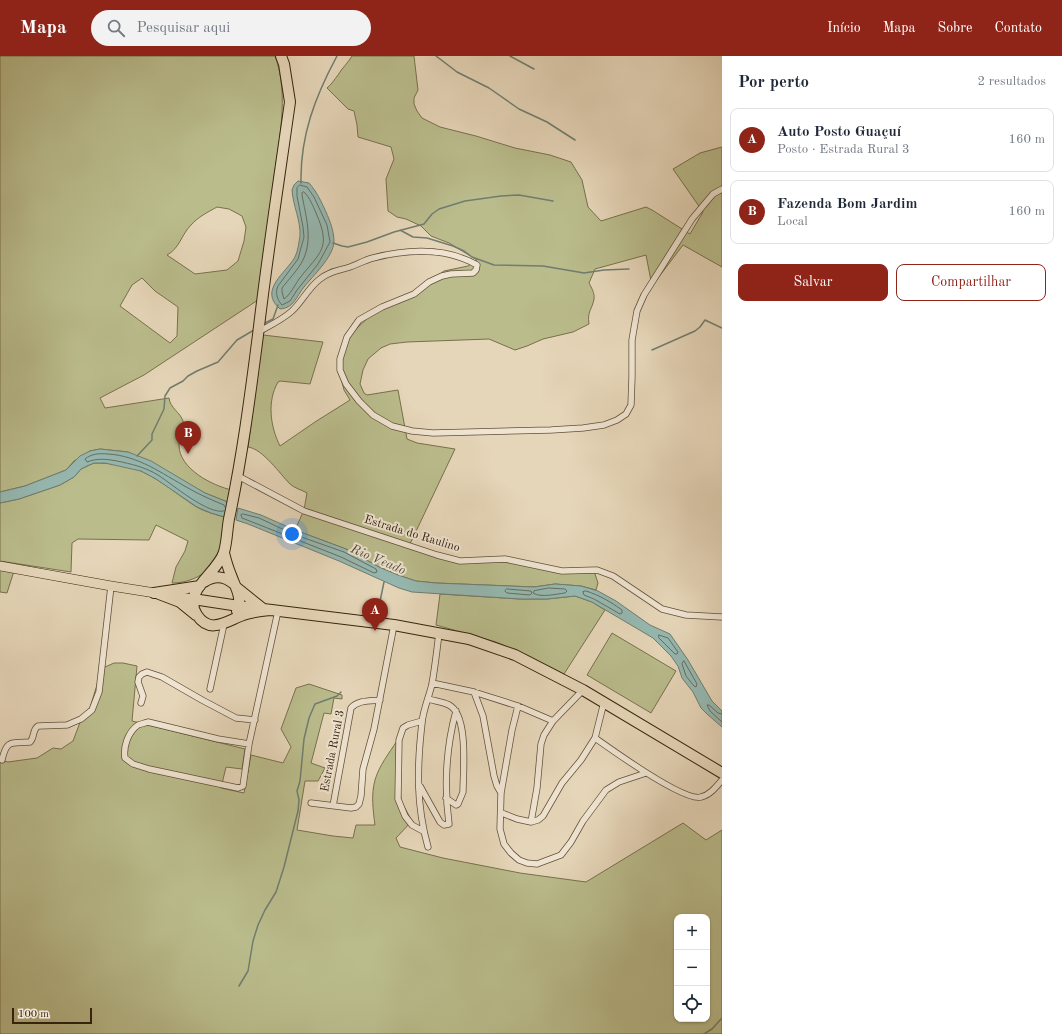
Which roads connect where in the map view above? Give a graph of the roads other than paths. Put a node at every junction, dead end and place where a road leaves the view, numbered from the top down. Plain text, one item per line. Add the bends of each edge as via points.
1 (281, 56) edge
2 (722, 188) edge
3 (258, 332) junction
4 (238, 476) junction
5 (224, 554) junction
6 (0, 566) edge
7 (201, 585) junction
8 (111, 586) junction
9 (236, 586) junction
10 (157, 593) junction
11 (193, 599) junction
12 (240, 606) junction
13 (270, 610) junction
14 (196, 614) junction
15 (722, 617) edge
16 (226, 623) junction
17 (394, 625) junction
18 (439, 633) junction
19 (432, 683) junction
20 (210, 689) dead end
21 (583, 690) junction
22 (474, 692) junction
23 (428, 699) junction
24 (380, 700) junction
25 (604, 702) junction
26 (141, 703) dead end
27 (518, 706) junction
28 (456, 711) junction
29 (254, 720) junction
30 (422, 721) junction
31 (553, 721) junction
32 (595, 738) junction
33 (250, 744) junction
34 (2, 760) dead end
35 (646, 773) junction
36 (722, 773) edge
37 (722, 780) edge
38 (418, 782) junction
39 (501, 793) junction
40 (446, 798) junction
41 (310, 802) dead end
42 (333, 806) junction
43 (502, 813) junction
44 (531, 822) junction
45 (424, 831) junction
46 (428, 847) dead end

1 - 3 highway via 290,102
2 - 3 street via 713,194 692,219 644,295 637,311 632,340 631,404 626,414 604,425 551,430 433,433 412,431 392,426 359,401 346,384 340,370 340,359 347,337 359,320 414,294 429,282 442,276 473,273 476,270 477,265 451,254 429,251 401,253 372,258 330,272 308,290 292,311
3 - 4 highway
4 - 5 highway
4 - 15 street, Estrada do Raulino via 304,511 437,555 460,561 505,559 562,571 597,570 613,576 662,609 686,615
5 - 7 highway
5 - 9 highway
6 - 8 main road
7 - 9 highway via 210,578 218,577 226,578
7 - 10 highway
7 - 11 highway
8 - 10 main road
8 - 34 street via 99,692 92,710 81,719 66,725 38,726 30,742 9,743
9 - 12 highway
9 - 13 highway
10 - 11 main road
10 - 14 highway via 180,602
11 - 12 highway
11 - 14 highway
12 - 13 highway
12 - 16 highway
13 - 16 highway via 248,613
13 - 17 highway
13 - 29 street
14 - 16 highway via 209,624 217,626
16 - 20 street
17 - 18 highway
17 - 24 street, Estrada Rural 3
18 - 19 street
18 - 21 highway via 469,639 515,655
19 - 22 street
19 - 23 street
21 - 25 highway
21 - 31 street
22 - 27 street
22 - 39 street via 483,716 494,776
23 - 28 street via 450,705
23 - 30 street
24 - 42 street, Estrada Rural 3 via 358,702 351,708
24 - 42 street, Estrada Rural 3 via 363,769 359,804 351,808
25 - 32 street
25 - 36 highway
26 - 29 street via 143,696 138,677 147,672 162,676 236,718
27 - 31 street
27 - 39 street
28 - 40 street via 447,752
28 - 40 street via 463,731 463,792 456,805
29 - 33 street
30 - 38 street
30 - 45 street via 403,728 399,740 398,798 405,816 412,825
31 - 44 street via 541,744
32 - 35 street
32 - 44 street via 562,783 543,816
33 - 33 street via 244,786 238,788 133,764 125,758 124,750 130,735 138,725 148,722
35 - 37 street via 682,793 700,798 713,790
35 - 43 street via 619,782 606,790 561,855 537,864 519,860 504,844 500,829
38 - 40 street via 437,818 447,826 449,824
38 - 45 street
39 - 43 street
41 - 42 street, Estrada Rural 3
43 - 44 street via 517,820
45 - 46 street

